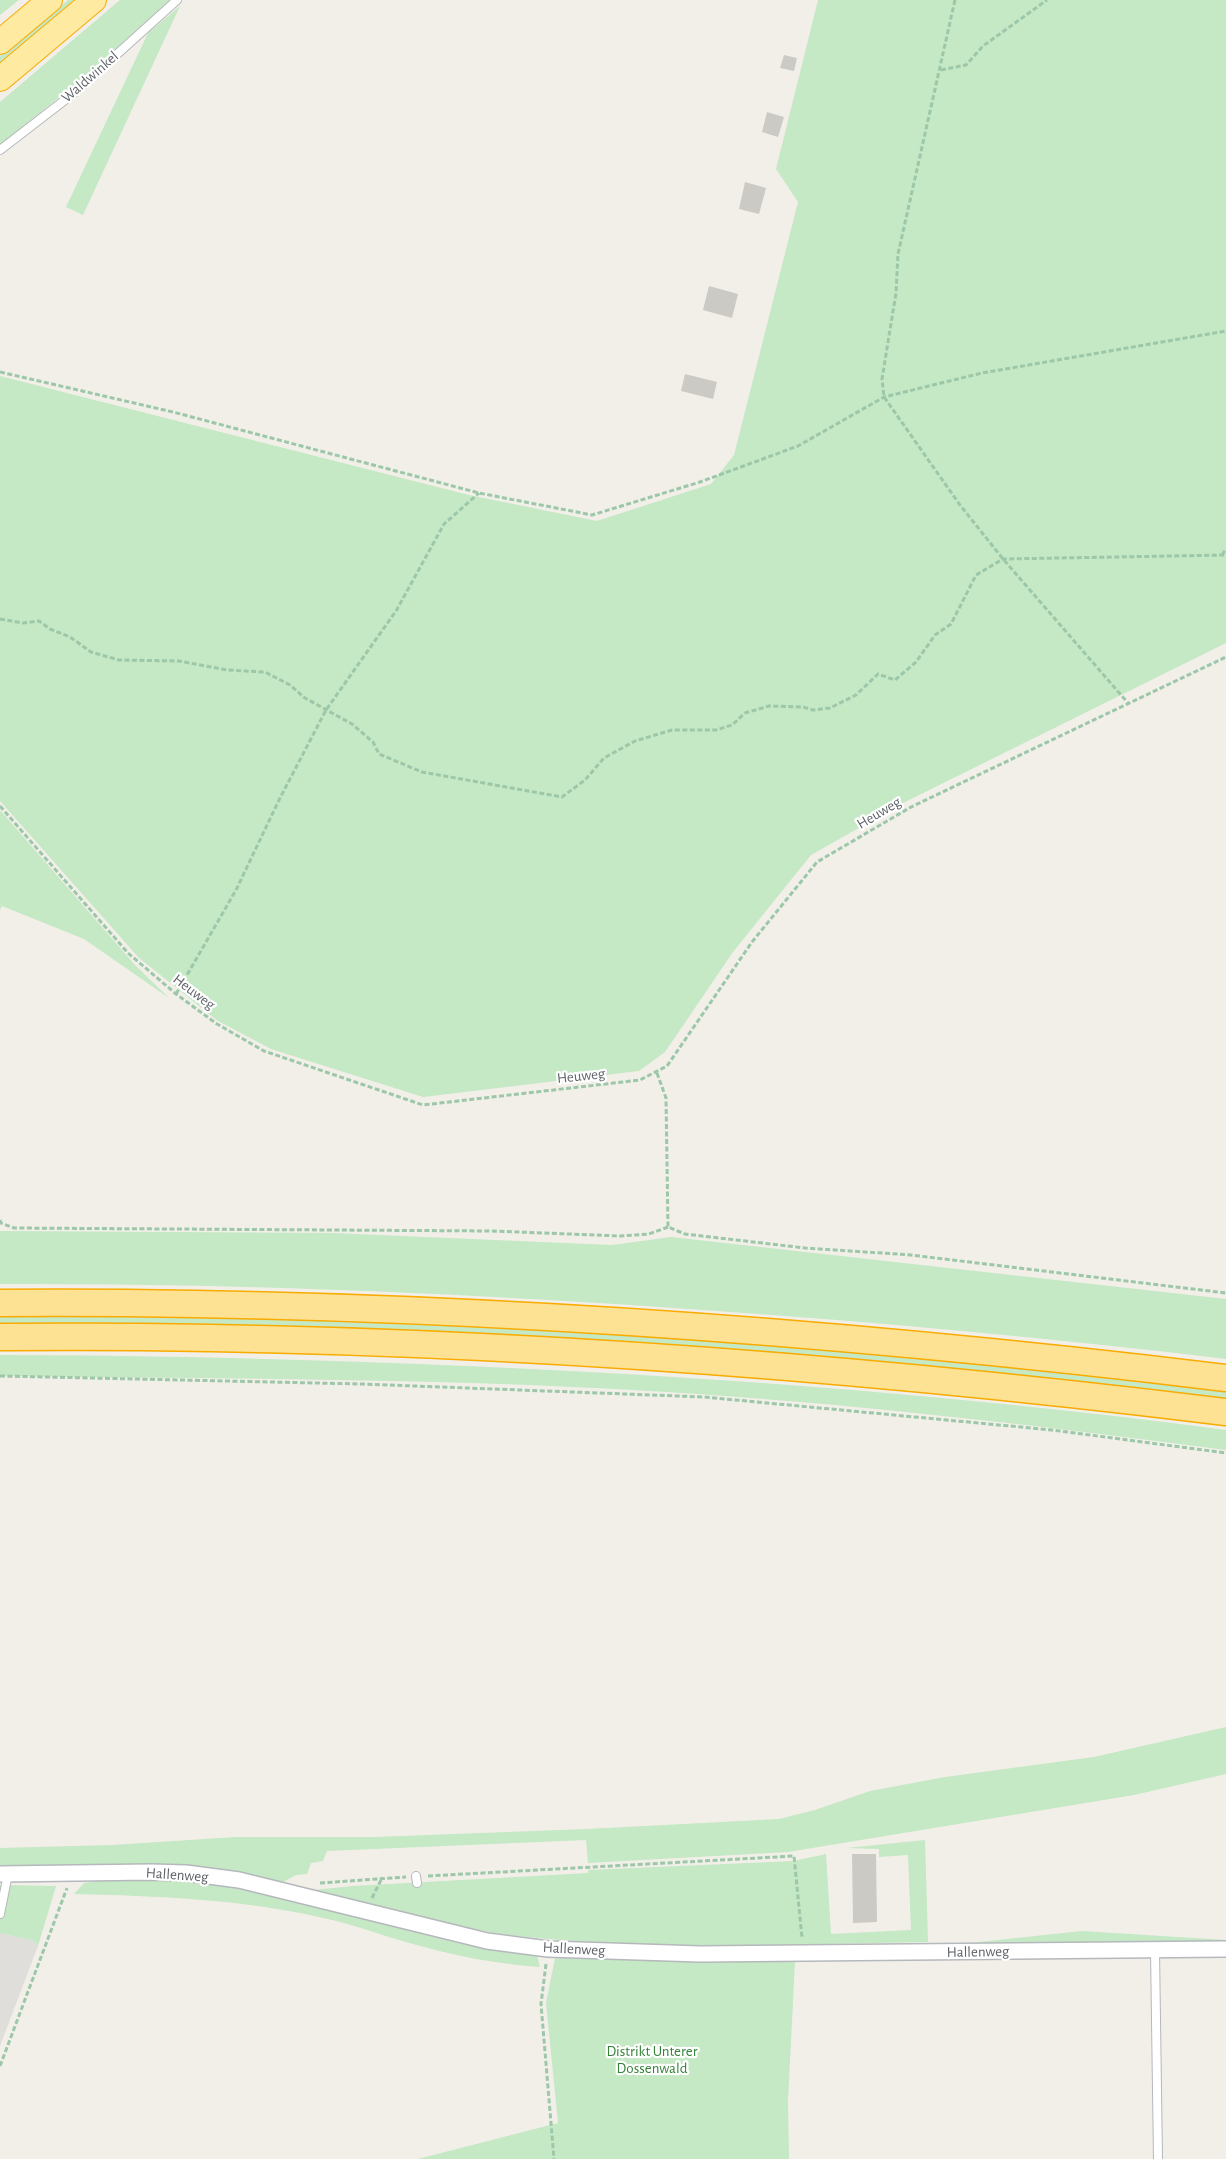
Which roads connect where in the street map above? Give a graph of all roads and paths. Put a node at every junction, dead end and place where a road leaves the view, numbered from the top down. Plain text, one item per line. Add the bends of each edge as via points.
1 (50, 0) edge
2 (94, 0) edge
3 (177, 0) edge
4 (955, 0) edge
5 (1047, 0) edge
6 (0, 42) edge
7 (941, 70) junction
8 (0, 79) edge
9 (0, 150) edge
10 (1226, 331) edge
11 (0, 372) edge
12 (884, 397) junction
13 (479, 493) junction
14 (1226, 549) edge
15 (1224, 555) edge
16 (1003, 559) junction
17 (0, 619) edge
18 (1226, 657) edge
19 (1128, 702) junction
20 (326, 710) junction
21 (0, 806) edge
22 (176, 994) junction
23 (657, 1072) junction
24 (0, 1220) edge
25 (668, 1227) junction
26 (1226, 1293) edge
27 (0, 1303) edge
28 (0, 1337) edge
29 (0, 1376) edge
30 (1226, 1378) edge
31 (1226, 1412) edge
32 (1226, 1453) edge
33 (72, 1873) junction
34 (4, 1874) edge
35 (382, 1878) junction
36 (316, 1883) dead end
37 (368, 1911) junction
38 (0, 1914) edge
39 (1226, 1948) edge
40 (548, 1949) junction
41 (1155, 1950) junction
42 (803, 1954) junction
43 (0, 2066) edge
44 (554, 2159) edge
45 (1158, 2159) edge

1 - 6 highway
2 - 8 highway
3 - 9 lane, Waldwinkel via 74,93
4 - 7 path
5 - 7 path via 983,46 966,65
7 - 12 path via 898,254 896,293 882,379
10 - 12 path via 982,374
11 - 13 path via 173,412
12 - 13 path via 798,446 700,482 592,515
12 - 16 path via 960,505
13 - 20 path via 444,524 396,611
14 - 15 path
15 - 16 path
16 - 19 path
16 - 20 path via 976,575 951,624 935,635 916,662 894,680 878,674 856,695 830,708 812,710 769,706 745,713 732,725 716,730 672,730 635,740 604,758 585,780 562,797 422,772 379,754 373,742 352,724
17 - 20 path via 23,623 39,621 91,652 119,660 179,661 227,670 265,672
18 - 19 path, Heuweg
19 - 23 path, Heuweg via 911,806 817,862 752,942 667,1066
20 - 22 path via 236,890
21 - 22 path, Heuweg via 128,953
22 - 23 path, Heuweg via 217,1024 264,1051 423,1105 640,1080
23 - 25 path via 666,1098
24 - 25 path via 14,1228 492,1231 620,1236 649,1234
25 - 26 path via 685,1234 805,1248 921,1256
27 - 30 highway via 447,1312 667,1324 1035,1356
28 - 31 highway via 282,1340 666,1358 1070,1393
29 - 32 path via 362,1384 704,1397 1052,1430
33 - 34 street, Hallenweg
33 - 37 street, Hallenweg via 151,1872 230,1879
33 - 43 path
34 - 38 lane
35 - 36 path
35 - 37 path
35 - 42 path via 417,1880 794,1856
37 - 40 street, Hallenweg via 487,1941
39 - 41 street, Hallenweg
40 - 42 street, Hallenweg
40 - 44 path via 541,2004
41 - 42 street, Hallenweg
41 - 45 lane

